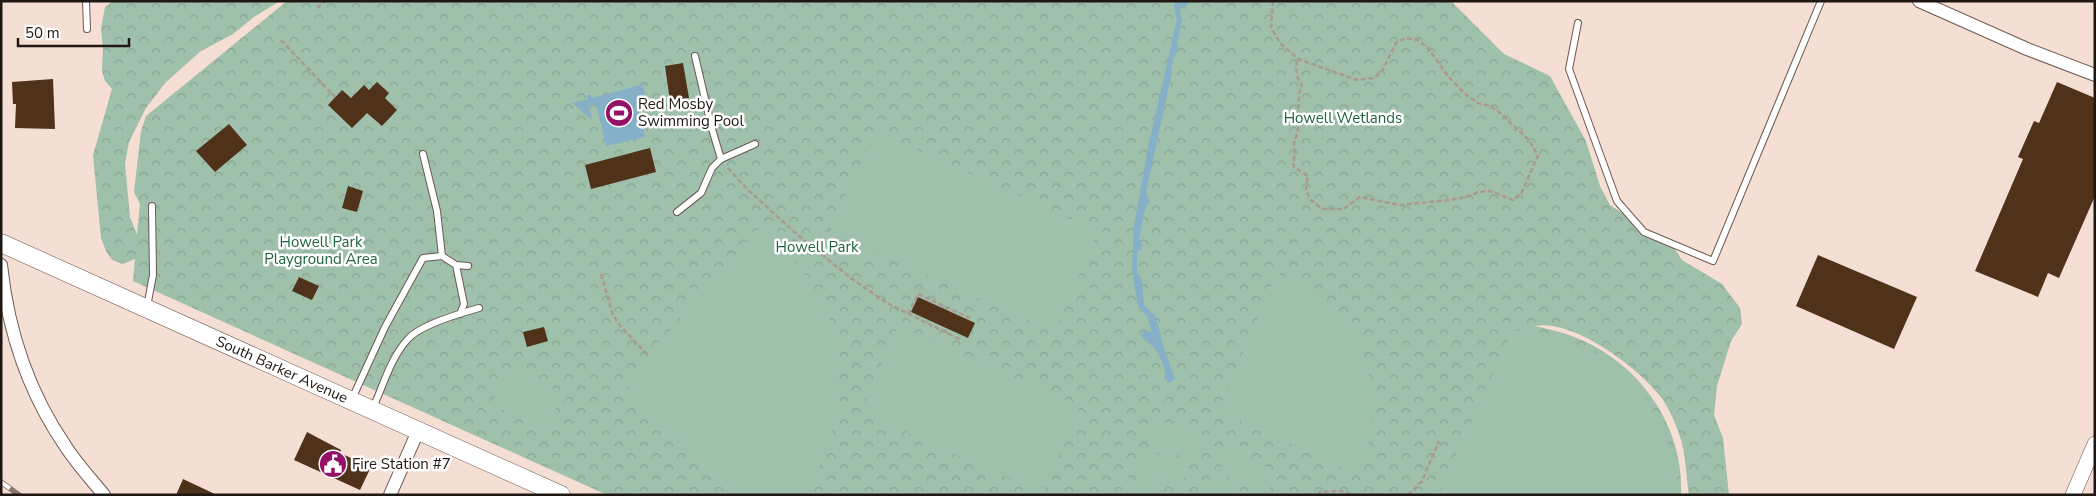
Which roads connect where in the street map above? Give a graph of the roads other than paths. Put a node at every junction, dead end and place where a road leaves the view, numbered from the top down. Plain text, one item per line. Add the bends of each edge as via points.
1 (86, 1) edge
2 (1821, 1) edge
3 (1919, 1) edge
4 (1578, 23) dead end
5 (87, 29) dead end
6 (695, 56) dead end
7 (2095, 75) edge
8 (755, 144) dead end
9 (423, 154) dead end
10 (721, 159) junction
11 (152, 206) dead end
12 (677, 212) dead end
13 (1, 243) edge
14 (442, 256) junction
15 (1, 265) edge
16 (456, 265) junction
17 (468, 266) dead end
18 (146, 308) junction
19 (479, 308) dead end
20 (460, 314) junction
21 (351, 400) junction
22 (372, 410) junction
23 (418, 430) junction
24 (2095, 444) edge
25 (104, 495) edge
26 (390, 495) edge
27 (561, 495) edge
28 (2073, 495) edge

1 - 5 lane
2 - 4 lane via 1713,260 1644,232 1617,201 1569,69
3 - 7 street
6 - 10 lane
8 - 10 lane
9 - 14 lane via 437,211
10 - 12 lane via 712,168 701,193
11 - 18 lane via 153,276
13 - 18 main road, South Barker Avenue
14 - 16 lane
14 - 21 lane via 423,258 389,319
15 - 25 street via 10,319 28,377 66,448
16 - 17 lane
16 - 20 lane via 464,304
18 - 21 main road, South Barker Avenue
19 - 20 lane
20 - 22 lane via 409,337 396,355
21 - 22 main road, South Barker Avenue
22 - 23 main road, South Barker Avenue
23 - 26 street
23 - 27 main road, South Barker Avenue
24 - 28 street

